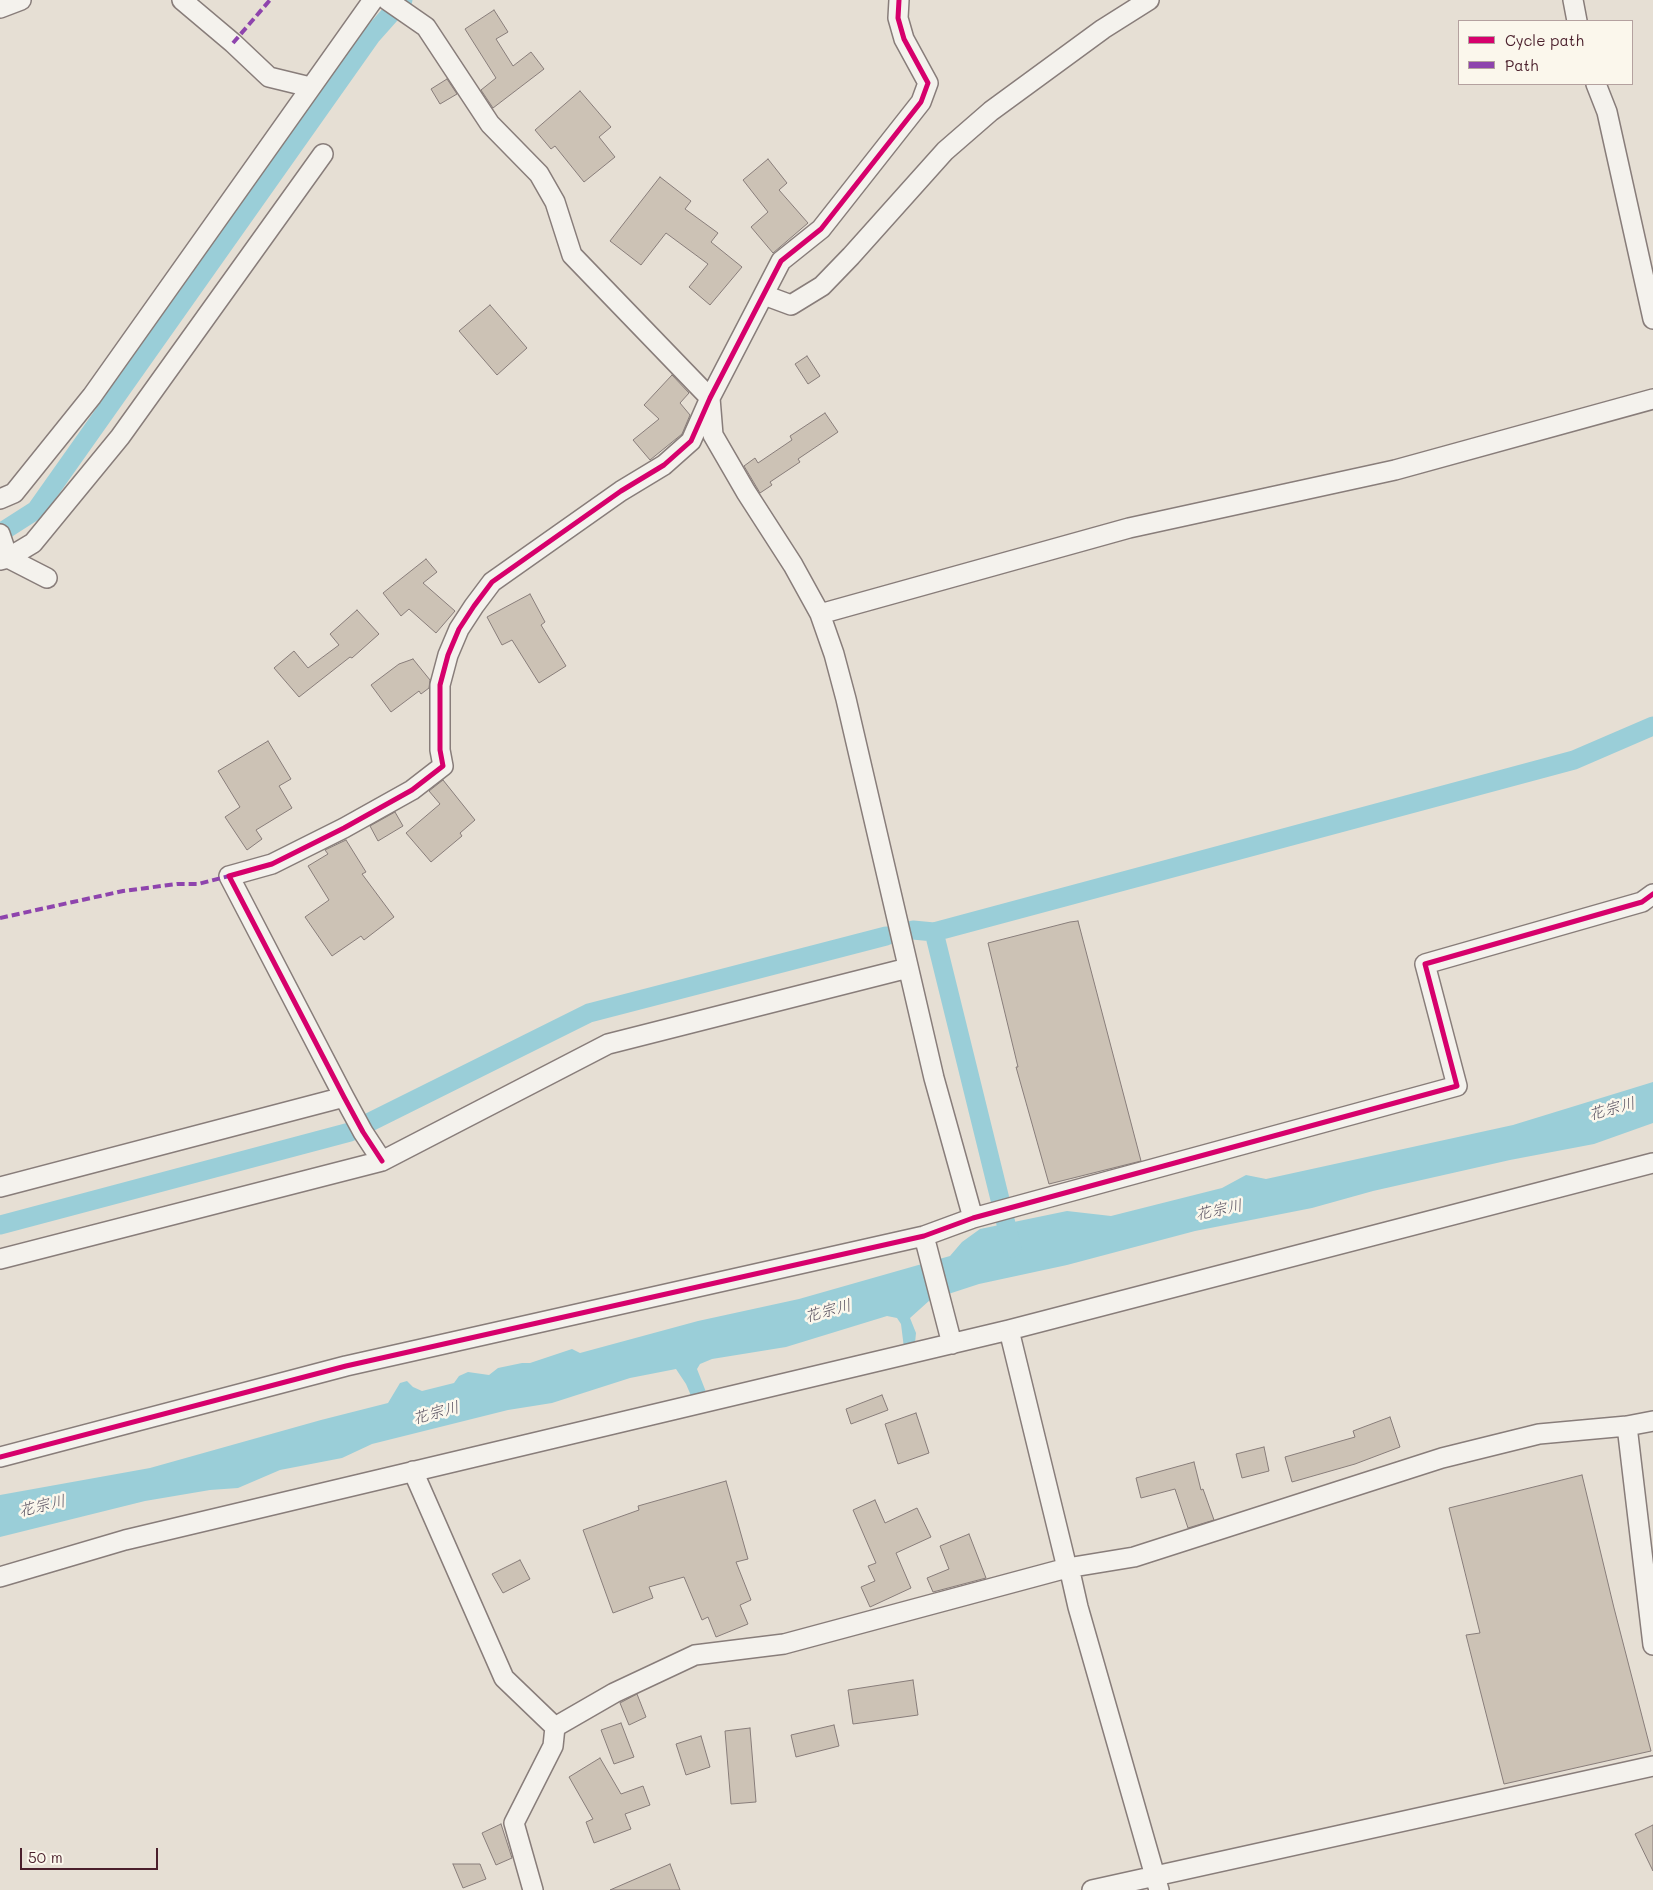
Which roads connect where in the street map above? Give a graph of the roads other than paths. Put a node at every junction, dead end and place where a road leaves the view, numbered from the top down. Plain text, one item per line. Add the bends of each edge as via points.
1 (21, 0) edge
2 (182, 0) edge
3 (373, 0) edge
4 (387, 0) edge
5 (899, 0) edge
6 (1573, 0) edge
7 (1145, 2) edge
8 (0, 8) edge
9 (1577, 20) edge
10 (1596, 85) edge
11 (310, 87) junction
12 (323, 154) dead end
13 (764, 295) junction
14 (1653, 319) edge
15 (710, 398) junction
16 (1653, 399) edge
17 (0, 500) edge
18 (0, 534) edge
19 (4, 559) edge
20 (47, 578) dead end
21 (820, 614) junction
22 (1653, 894) edge
23 (908, 968) junction
24 (344, 1097) junction
25 (382, 1161) junction
26 (1653, 1163) edge
27 (0, 1187) edge
28 (973, 1218) junction
29 (926, 1243) junction
30 (0, 1259) edge
31 (1009, 1330) junction
32 (950, 1336) junction
33 (1653, 1421) edge
34 (1627, 1426) junction
35 (0, 1457) edge
36 (413, 1471) junction
37 (1069, 1572) junction
38 (0, 1577) edge
39 (1653, 1646) edge
40 (555, 1727) junction
41 (1653, 1766) edge
42 (1157, 1883) edge
43 (533, 1890) edge
44 (1092, 1890) edge

1 - 8 street
2 - 11 street via 269,77
3 - 11 street
4 - 15 street via 426,27 490,124 539,174 555,202 572,255
5 - 13 street via 898,18 904,39 928,83 921,102 821,229 782,261
6 - 9 street
7 - 13 street via 991,111 945,151 822,286 791,305
10 - 14 street via 1606,112
11 - 17 street via 92,396 14,494
12 - 19 street via 120,437 32,543
13 - 15 street
15 - 21 street via 713,435
15 - 24 street via 691,441 664,465 621,491 492,582 474,606 459,629 440,685 443,766 412,790 344,828 272,864 229,876
16 - 21 street via 1395,470 1129,528
18 - 19 street
19 - 20 street
21 - 23 street via 846,699
22 - 28 street via 1642,902 1425,964 1457,1086
23 - 25 street via 608,1044
23 - 28 street via 934,1078
24 - 25 street
24 - 27 street
25 - 30 street
26 - 31 street
28 - 29 street
29 - 32 street
29 - 35 street via 346,1366
31 - 32 street
31 - 37 street
32 - 36 street
33 - 34 street
34 - 37 street via 1539,1434 1442,1458 1134,1557
34 - 39 street
36 - 38 street via 125,1540
36 - 40 street via 504,1678
37 - 40 street via 784,1644 695,1655 614,1693
37 - 42 street
40 - 43 street via 553,1746 514,1823
41 - 42 street
42 - 44 street

